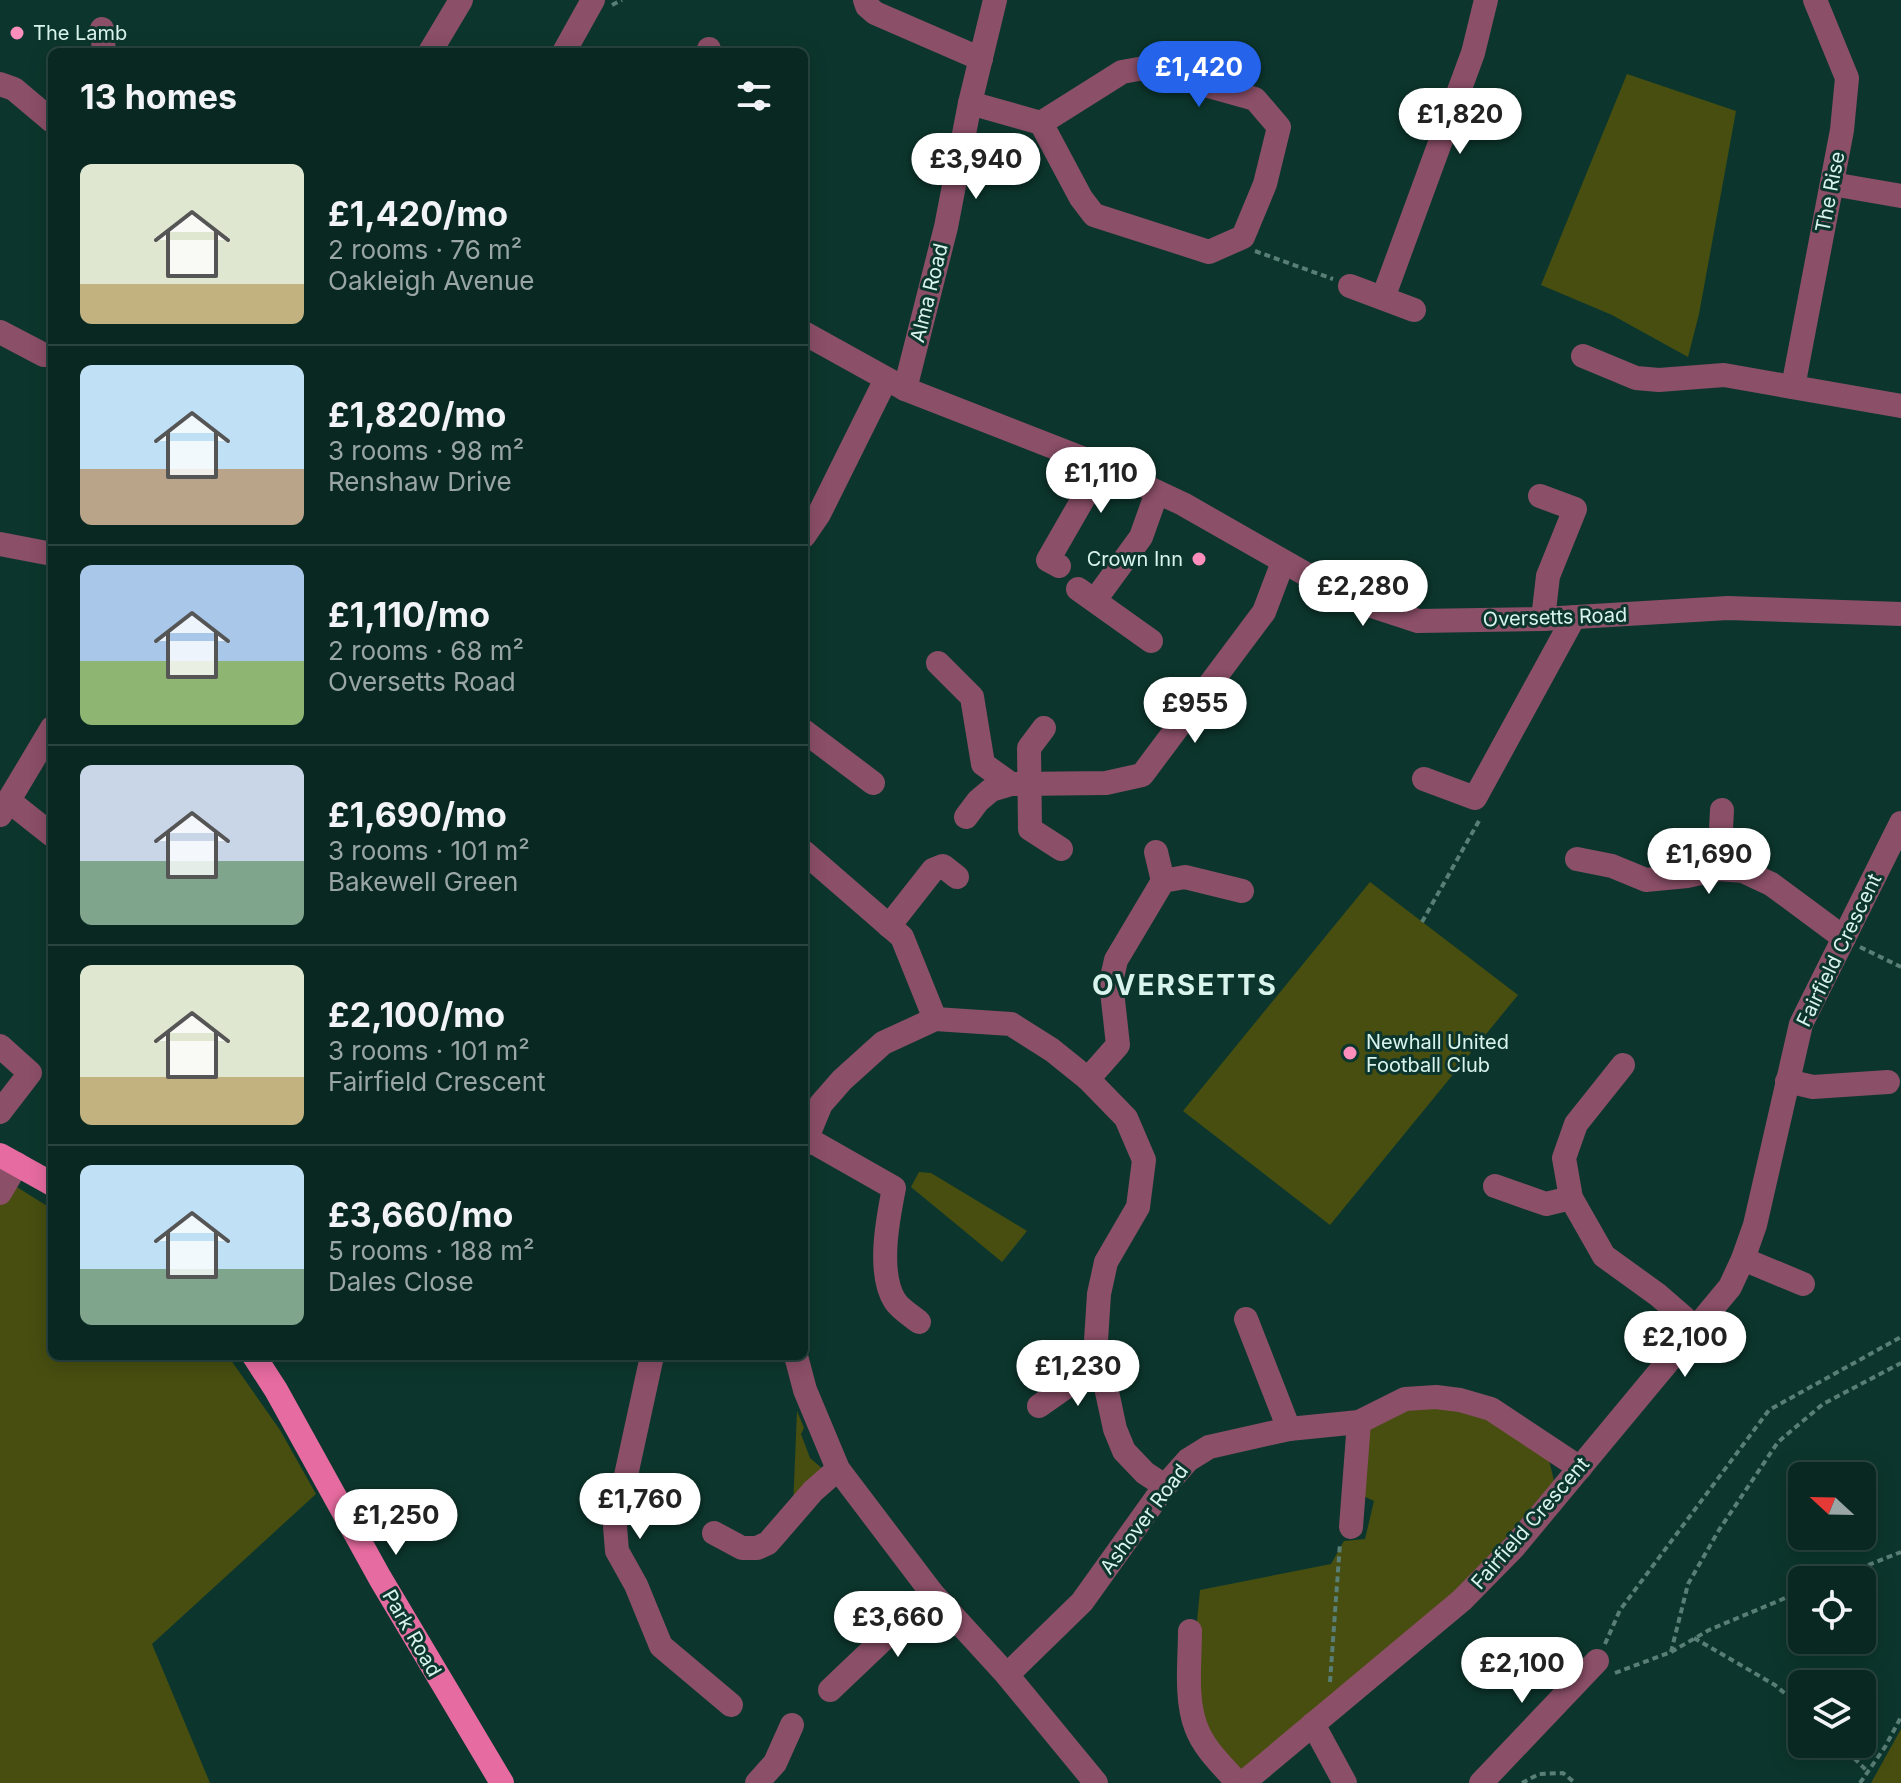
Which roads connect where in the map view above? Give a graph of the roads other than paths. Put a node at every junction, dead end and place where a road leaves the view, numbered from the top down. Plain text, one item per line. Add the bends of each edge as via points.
1 (461, 0) edge
2 (593, 0) edge
3 (865, 0) edge
4 (995, 0) edge
5 (1486, 0) edge
6 (1815, 0) edge
7 (432, 48) edge
8 (566, 48) edge
9 (981, 59) junction
10 (0, 84) edge
11 (970, 103) junction
12 (48, 118) edge
13 (1041, 123) junction
14 (1832, 184) junction
15 (1901, 196) edge
16 (1350, 286) road end
17 (1383, 298) junction
18 (1414, 310) dead end
19 (0, 332) edge
20 (808, 335) edge
21 (44, 355) dead end
22 (1583, 356) dead end
23 (895, 384) junction
24 (1793, 387) junction
25 (1901, 406) edge
26 (1102, 466) junction
27 (1157, 492) junction
28 (1540, 496) dead end
29 (812, 510) edge
30 (0, 544) edge
31 (48, 553) edge
32 (1283, 562) junction
33 (1059, 566) dead end
34 (1901, 614) edge
35 (1574, 617) junction
36 (1543, 619) junction
37 (1151, 641) dead end
38 (938, 663) dead end
39 (1044, 728) dead end
40 (808, 734) edge
41 (48, 735) edge
42 (1424, 779) dead end
43 (873, 783) dead end
44 (1020, 784) junction
45 (4, 808) edge
46 (1722, 810) dead end
47 (966, 817) dead end
48 (1901, 823) edge
49 (48, 833) edge
50 (1061, 849) dead end
51 (1156, 852) dead end
52 (808, 855) edge
53 (1577, 859) dead end
54 (1719, 869) junction
55 (957, 877) dead end
56 (1163, 881) junction
57 (1242, 891) dead end
58 (889, 926) junction
59 (1844, 938) junction
60 (935, 1019) junction
61 (0, 1046) edge
62 (1623, 1065) dead end
63 (1088, 1079) junction
64 (1787, 1081) junction
65 (1888, 1082) dead end
66 (0, 1112) edge
67 (808, 1135) edge
68 (808, 1144) edge
69 (9, 1160) edge
70 (48, 1182) edge
71 (1495, 1186) dead end
72 (0, 1193) edge
73 (1571, 1198) junction
74 (1743, 1259) junction
75 (1803, 1284) dead end
76 (1246, 1319) dead end
77 (919, 1322) dead end
78 (1696, 1328) junction
79 (257, 1360) edge
80 (651, 1360) edge
81 (797, 1360) edge
82 (1103, 1374) junction
83 (1039, 1406) dead end
84 (1359, 1422) junction
85 (1289, 1429) junction
86 (1580, 1468) junction
87 (838, 1469) junction
88 (1165, 1486) junction
89 (1351, 1527) road end
90 (714, 1533) dead end
91 (932, 1593) junction
92 (1190, 1631) dead end
93 (1597, 1661) road end
94 (1007, 1675) junction
95 (830, 1690) dead end
96 (731, 1705) dead end
97 (1320, 1718) junction
98 (792, 1725) dead end
99 (502, 1783) edge
100 (757, 1783) edge
101 (1096, 1783) edge
102 (1241, 1783) edge
103 (1345, 1783) edge
104 (1481, 1783) edge

1 - 7 street
2 - 8 street
3 - 9 street via 875,13
4 - 9 street, Alma Road
5 - 17 street via 1473,53
6 - 14 street, The Rise via 1847,78
9 - 11 street, Alma Road
10 - 12 street
11 - 13 street
11 - 23 street, Alma Road via 946,227
13 - 13 street via 1122,72 1144,68 1255,99 1279,127 1265,184 1236,240 1209,252 1094,215
14 - 15 street
14 - 24 street, The Rise
16 - 17 street
17 - 18 street
19 - 21 street
20 - 23 street, Oversetts Road
22 - 24 street via 1636,378 1724,375
23 - 26 street, Oversetts Road
23 - 29 street, Alma Road
24 - 25 street
26 - 27 street, Oversetts Road
26 - 33 street via 1048,560
27 - 32 street, Oversetts Road
27 - 37 street via 1141,537 1087,594
28 - 36 street via 1575,509 1548,576
30 - 31 street
32 - 36 street, Oversetts Road via 1363,603 1418,621
32 - 44 street via 1264,612 1142,775 1106,783
34 - 35 street, Oversetts Road via 1728,608
35 - 36 street, Oversetts Road
35 - 42 street via 1475,798
38 - 44 street via 972,697 983,764
39 - 44 street via 1029,748
40 - 43 street
41 - 45 street
44 - 47 street via 991,790
44 - 50 street via 1030,829
45 - 49 street
46 - 54 street
48 - 59 street, Fairfield Crescent
51 - 56 street
52 - 58 street
53 - 54 street via 1646,880
54 - 59 street via 1743,871 1771,884
55 - 58 street via 943,866 933,870
56 - 57 street via 1185,877
56 - 63 street via 1116,960 1111,982 1118,1045
58 - 60 street via 902,937
59 - 64 street, Fairfield Crescent via 1801,1024
60 - 63 street via 1011,1024
60 - 67 street via 883,1043 842,1080 821,1104
61 - 66 street via 30,1073
62 - 73 street via 1576,1124 1564,1158
63 - 82 street via 1126,1118 1144,1160 1138,1207 1106,1262 1099,1294 1096,1341
64 - 65 street via 1813,1087
64 - 74 street, Fairfield Crescent
68 - 77 street via 894,1188 886,1248 888,1283 895,1302
69 - 70 main road
69 - 72 street
71 - 73 street via 1546,1204
73 - 78 street via 1604,1256
74 - 75 street
74 - 78 street, Fairfield Crescent via 1730,1287
76 - 85 street
78 - 86 street, Fairfield Crescent
79 - 99 main road, Park Road
80 - 96 street via 615,1526 617,1551 661,1646
81 - 87 street
82 - 83 street via 1079,1378
82 - 88 street via 1124,1451
84 - 85 street, Ashover Road
84 - 86 street, Ashover Road via 1405,1399 1460,1400 1491,1409
84 - 89 street
85 - 88 street, Ashover Road via 1209,1447 1188,1460
86 - 97 street, Fairfield Crescent via 1462,1600
87 - 90 street via 768,1543 742,1548
87 - 91 street
88 - 94 street, Ashover Road via 1082,1602
91 - 94 street
91 - 95 street
92 - 102 street, Fairfield Crescent via 1196,1728 1210,1752
93 - 104 street
94 - 101 street
97 - 102 street, Fairfield Crescent
97 - 103 street
98 - 100 street via 775,1763

